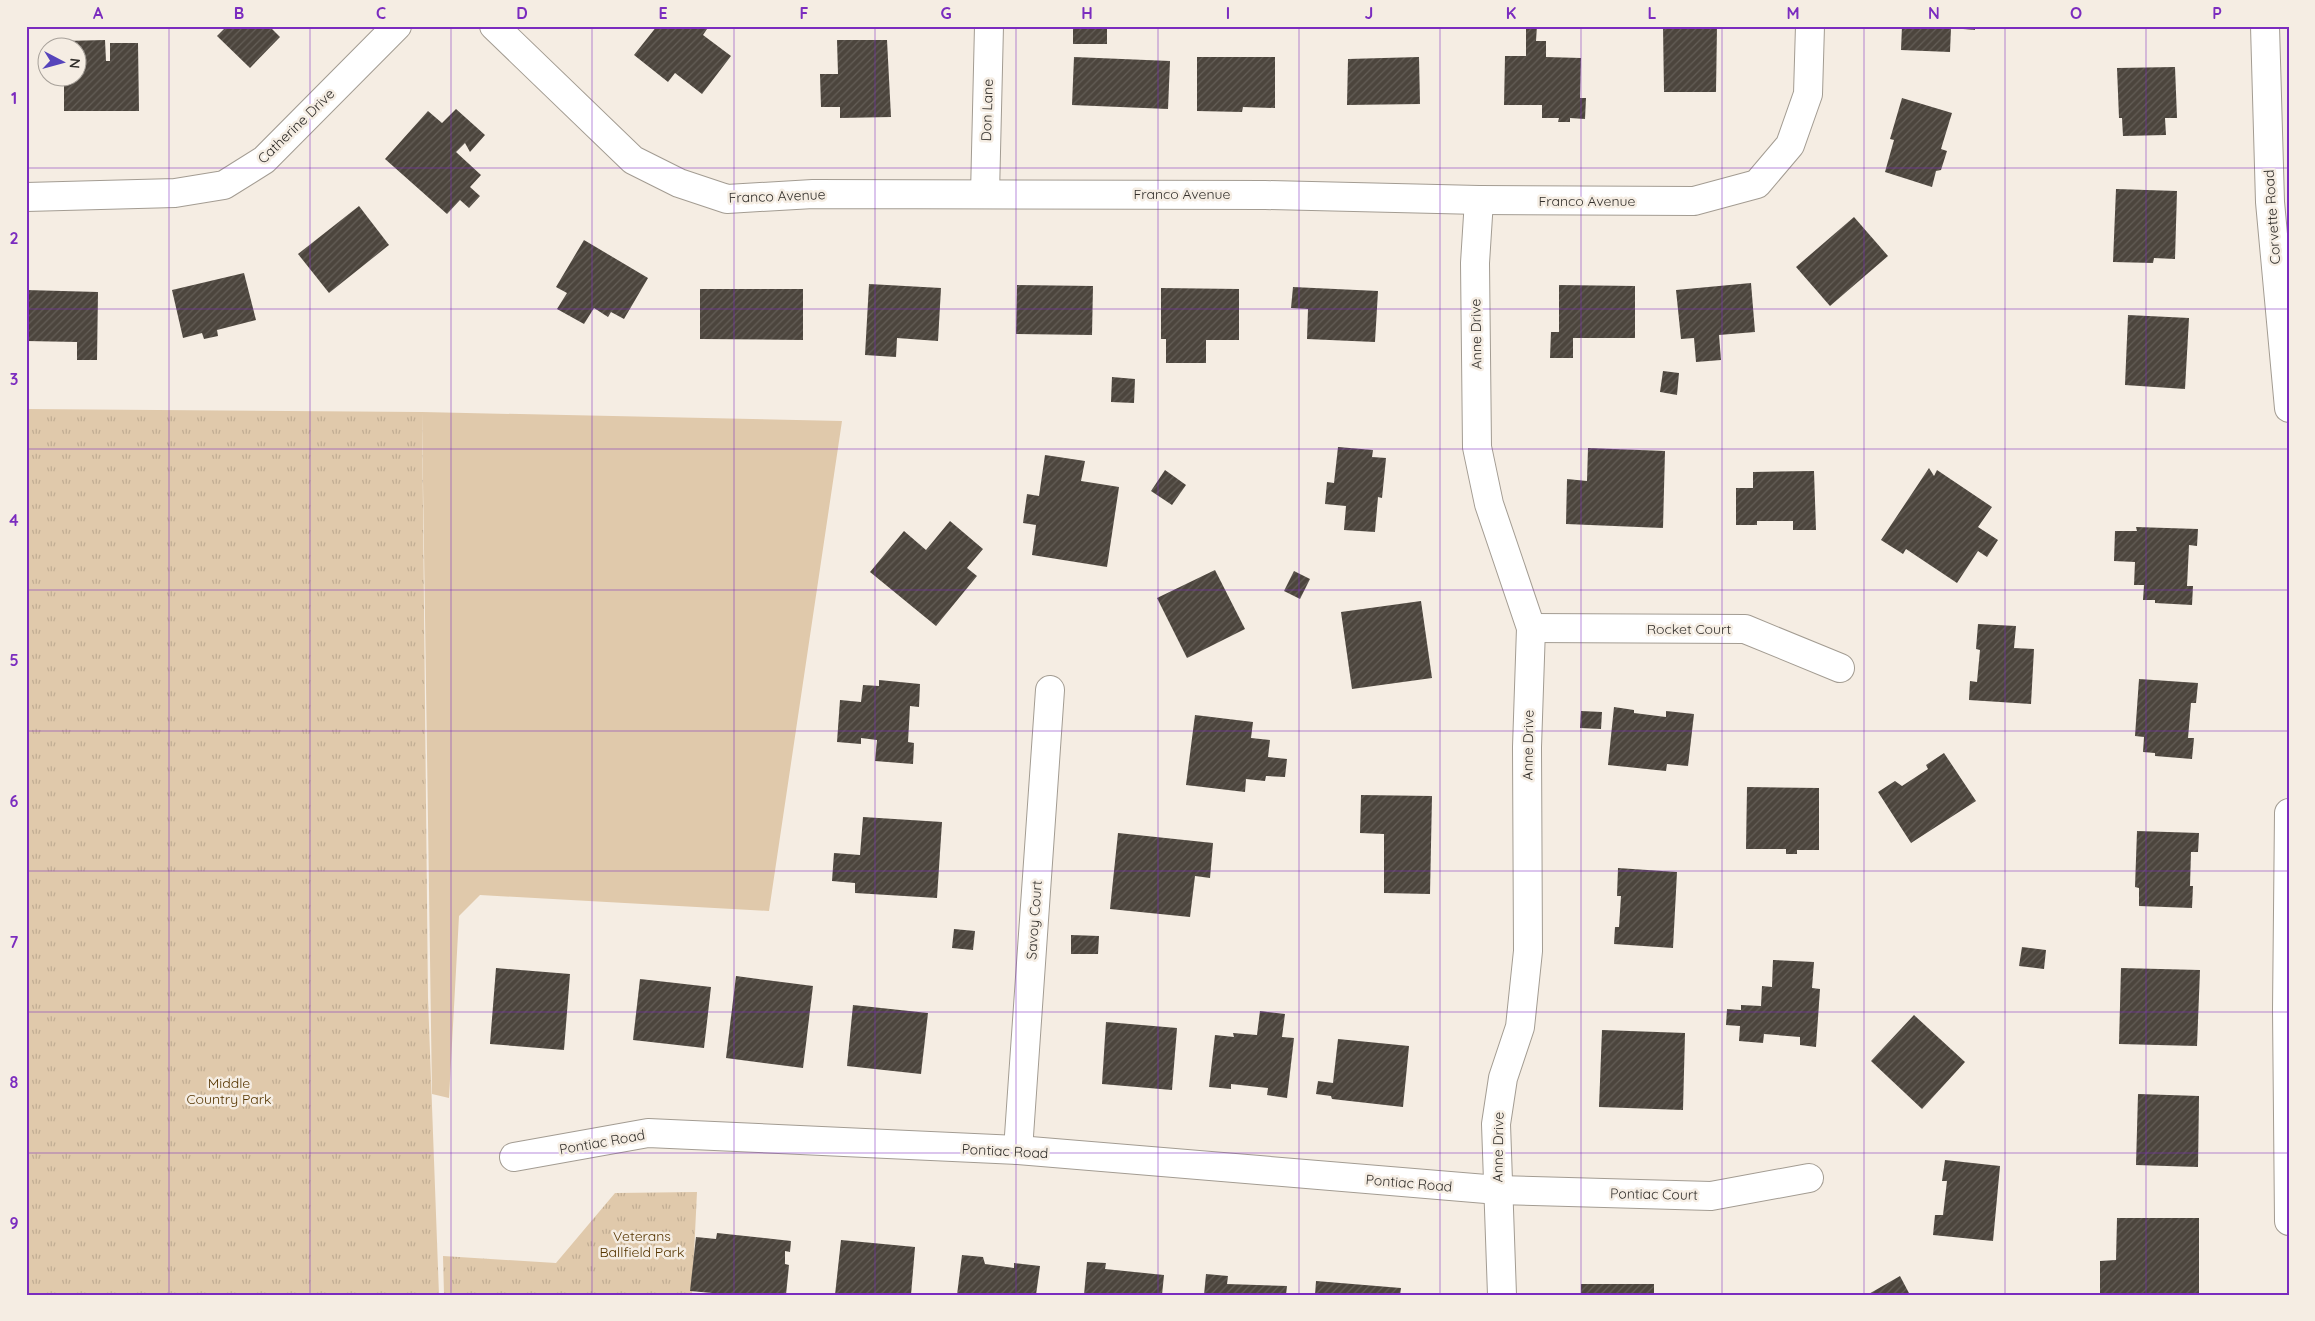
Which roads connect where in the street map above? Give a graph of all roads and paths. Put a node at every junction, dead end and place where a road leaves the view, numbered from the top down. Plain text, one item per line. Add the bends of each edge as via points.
1 (397, 26) edge
2 (494, 26) edge
3 (989, 26) edge
4 (1810, 26) edge
5 (2264, 26) edge
6 (985, 194) junction
7 (26, 197) edge
8 (1479, 200) junction
9 (2279, 202) edge
10 (2289, 408) edge
11 (1531, 628) junction
12 (1840, 668) dead end
13 (1050, 690) dead end
14 (2289, 814) edge
15 (1018, 1150) junction
16 (514, 1158) dead end
17 (1809, 1178) dead end
18 (1498, 1190) junction
19 (2289, 1221) edge
20 (1502, 1295) edge

1 - 7 street, Catherine Drive via 264,160 224,185 175,193
2 - 6 street, Franco Avenue via 633,160 679,183 727,199 813,194
3 - 6 street, Don Lane
4 - 8 street, Franco Avenue via 1808,94 1790,145 1757,184 1694,202
5 - 9 street, Corvette Road
6 - 8 street, Franco Avenue via 1265,194
8 - 11 street, Anne Drive via 1475,263 1477,447 1489,504
9 - 10 street, Corvette Road
11 - 12 street, Rocket Court via 1745,629
11 - 18 street, Anne Drive via 1527,747 1528,952 1520,1027 1503,1078 1496,1124
13 - 15 street, Savoy Court
14 - 19 street
15 - 16 street, Pontiac Road via 648,1133
15 - 18 street, Pontiac Road
17 - 18 street, Pontiac Court via 1711,1196
18 - 20 street, Anne Drive

